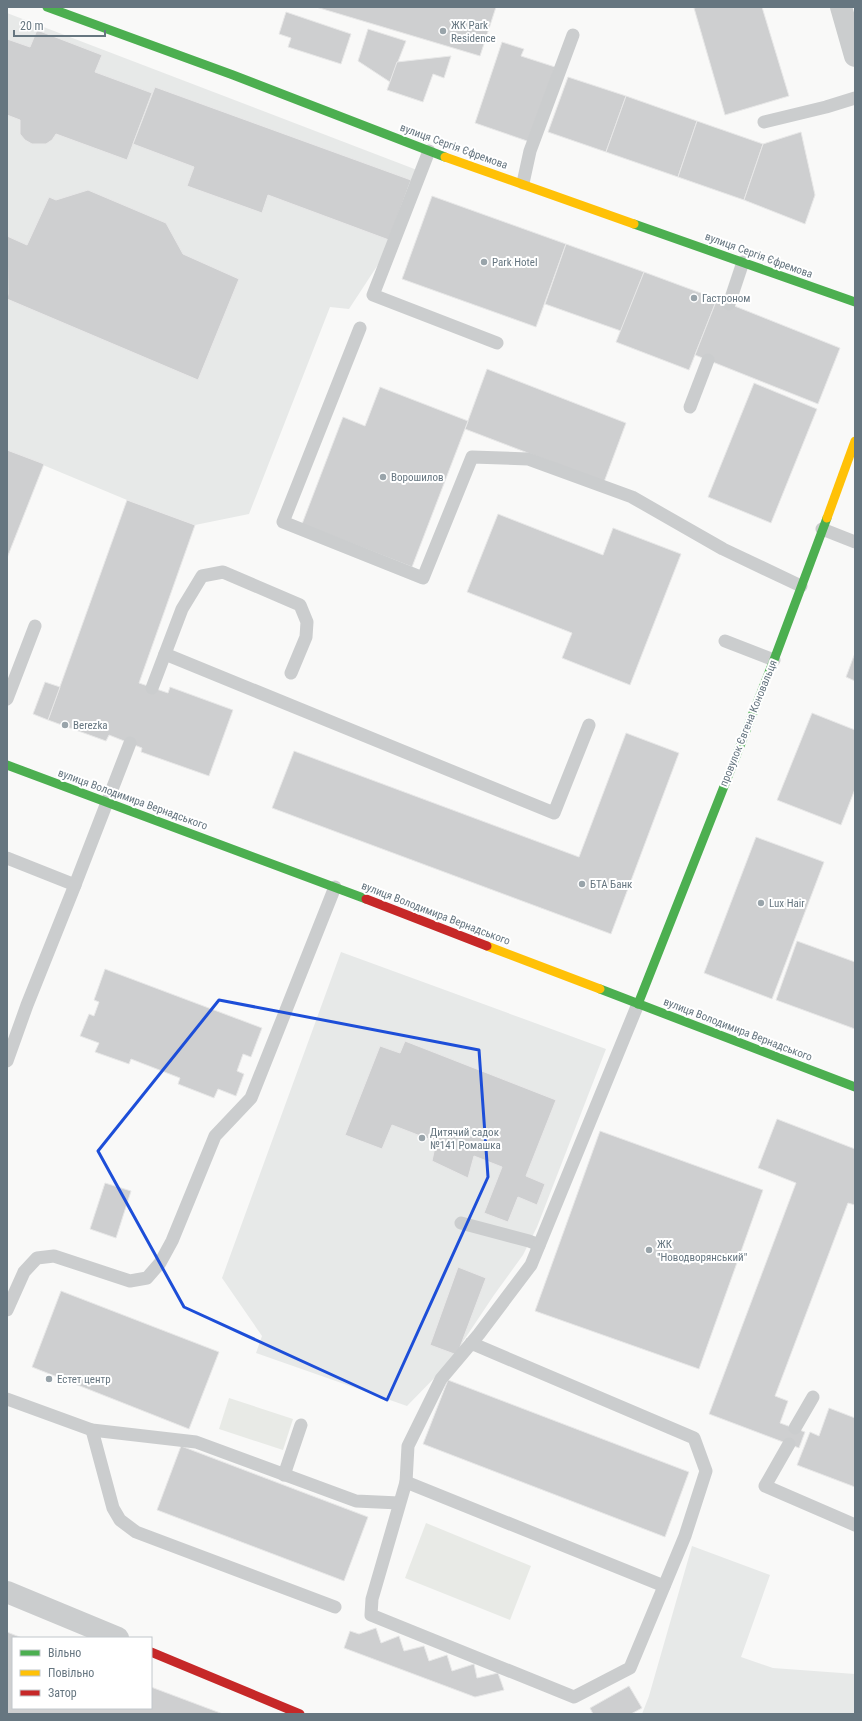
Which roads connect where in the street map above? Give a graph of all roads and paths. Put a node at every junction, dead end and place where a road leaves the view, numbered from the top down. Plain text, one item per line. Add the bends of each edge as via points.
1 (841, 7) edge
2 (56, 9) edge
3 (573, 35) dead end
4 (855, 56) edge
5 (855, 98) edge
6 (764, 122) dead end
7 (430, 151) junction
8 (523, 183) junction
9 (743, 262) junction
10 (855, 302) edge
11 (729, 304) dead end
12 (360, 328) dead end
13 (497, 343) dead end
14 (708, 360) dead end
15 (690, 407) dead end
16 (855, 441) edge
17 (822, 529) junction
18 (855, 542) edge
19 (801, 586) junction
20 (35, 626) dead end
21 (725, 641) dead end
22 (165, 654) junction
23 (774, 660) junction
24 (291, 673) dead end
25 (152, 688) dead end
26 (7, 699) edge
27 (589, 725) dead end
28 (130, 743) dead end
29 (7, 765) edge
30 (107, 802) junction
31 (7, 858) edge
32 (75, 885) junction
33 (335, 887) junction
34 (638, 1004) junction
35 (7, 1061) edge
36 (855, 1087) edge
37 (461, 1223) dead end
38 (539, 1245) junction
39 (7, 1310) edge
40 (471, 1343) junction
41 (813, 1397) dead end
42 (7, 1399) edge
43 (301, 1425) dead end
44 (795, 1428) dead end
45 (92, 1430) junction
46 (789, 1444) dead end
47 (284, 1474) junction
48 (406, 1482) junction
49 (399, 1503) junction
50 (855, 1525) edge
51 (664, 1586) junction
52 (7, 1592) edge
53 (335, 1607) dead end
54 (116, 1637) edge
55 (152, 1652) edge
56 (300, 1714) edge

1 - 4 street
2 - 7 street, вулиця Сергія Єфремова
3 - 8 lane via 530,151
5 - 6 lane
7 - 8 street, вулиця Сергія Єфремова
7 - 13 lane via 374,295
8 - 9 street, вулиця Сергія Єфремова
9 - 10 street, вулиця Сергія Єфремова
9 - 11 lane
12 - 19 lane via 283,522 423,578 472,457 528,459 632,497 723,549
14 - 15 lane
16 - 17 street, провулок Євгена Коновальця
17 - 18 lane
17 - 19 street, провулок Євгена Коновальця
19 - 23 street, провулок Євгена Коновальця
20 - 26 lane
21 - 23 lane
22 - 24 lane via 182,609 202,576 223,572 300,605 307,622 306,637
22 - 25 lane
22 - 27 lane via 554,813
23 - 34 street, провулок Євгена Коновальця
28 - 30 lane
29 - 30 street, вулиця Володимира Вернадського
30 - 32 lane
30 - 33 street, вулиця Володимира Вернадського
31 - 32 lane
32 - 35 lane
33 - 34 street, вулиця Володимира Вернадського
33 - 39 lane via 251,1098 215,1136 172,1241 160,1263 147,1278 130,1281 54,1256 37,1258 24,1272
34 - 36 street, вулиця Володимира Вернадського
34 - 38 lane
37 - 38 lane
38 - 40 lane via 531,1265
40 - 48 lane via 441,1379 408,1446
40 - 51 lane via 694,1438 706,1471
41 - 44 lane
42 - 45 lane
43 - 47 lane
45 - 47 lane via 196,1442
45 - 53 lane via 113,1508 120,1520 136,1532
46 - 50 lane via 765,1486
47 - 49 lane via 356,1501
48 - 49 lane
48 - 51 lane
49 - 51 lane via 372,1599 371,1615 574,1697 630,1668
52 - 54 street
55 - 56 street

